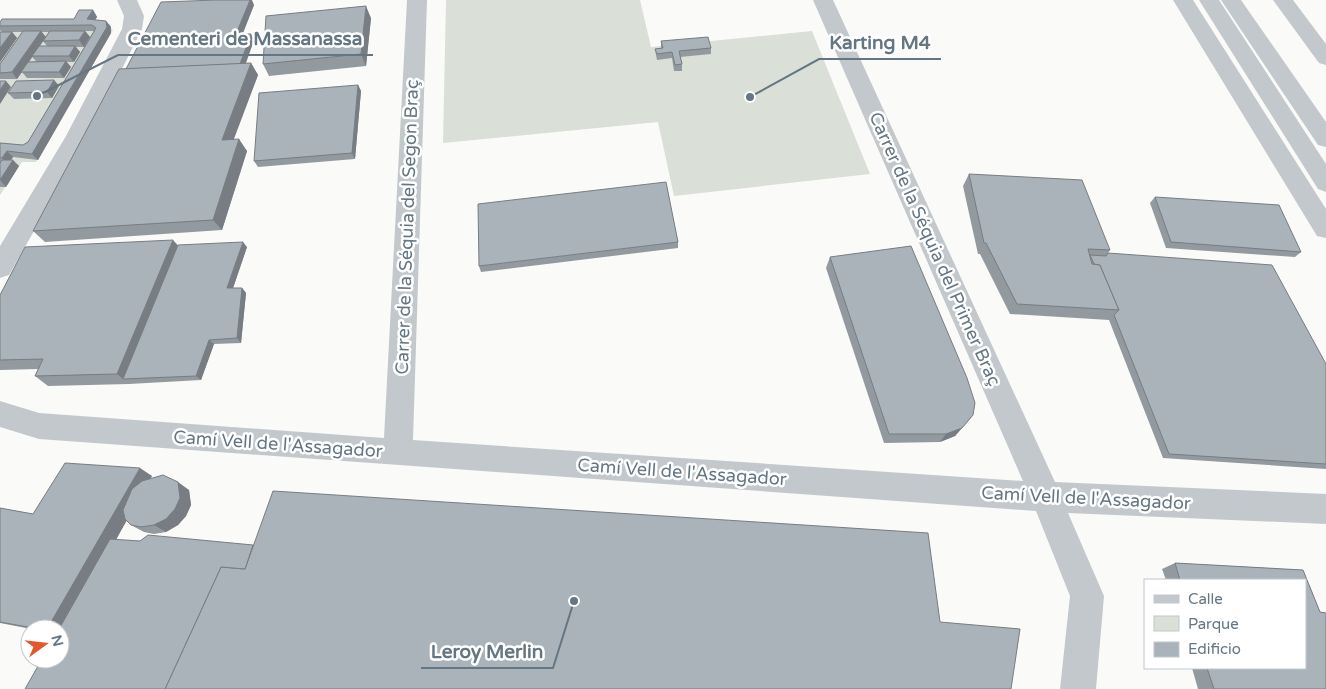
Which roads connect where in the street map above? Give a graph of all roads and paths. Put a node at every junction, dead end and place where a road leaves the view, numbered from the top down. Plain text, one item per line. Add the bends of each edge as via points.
1 (127, 0) edge
2 (417, 0) edge
3 (823, 0) edge
4 (1183, 0) edge
5 (1209, 0) edge
6 (1231, 0) edge
7 (1283, 0) edge
8 (1326, 58) edge
9 (1326, 139) edge
10 (1326, 183) edge
11 (1326, 229) edge
12 (0, 268) edge
13 (0, 414) edge
14 (39, 426) junction
15 (0, 433) edge
16 (398, 453) junction
17 (1046, 497) junction
18 (1326, 509) edge
19 (1078, 689) edge

1 - 12 street via 134,16 132,29 77,136
2 - 16 street, Carrer de la Séquia del Segon Braç
3 - 17 street, Carrer de la Séquia del Primer Braç
4 - 11 street
5 - 10 street
6 - 9 street
7 - 8 street
13 - 14 street, Camí Vell de l'Assagador
14 - 15 street, Camí Vell de l'Assagador
14 - 16 street, Camí Vell de l'Assagador
16 - 17 street, Camí Vell de l'Assagador
17 - 18 street, Camí Vell de l'Assagador
17 - 19 street, Carrer de la Séquia del Primer Braç via 1087,596

